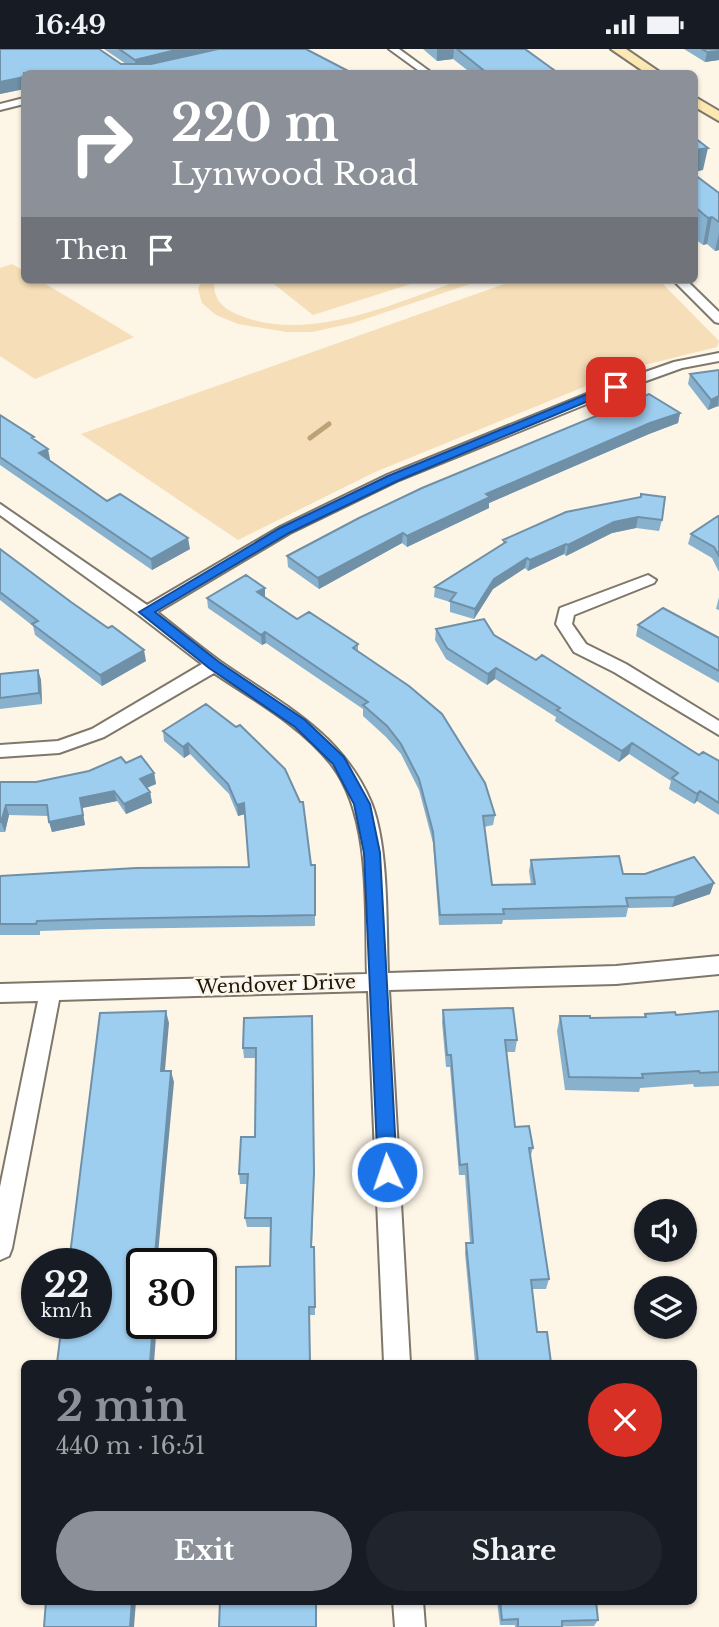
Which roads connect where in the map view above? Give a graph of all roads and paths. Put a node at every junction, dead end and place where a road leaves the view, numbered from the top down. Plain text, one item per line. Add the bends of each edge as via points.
1 (393, 49) edge
2 (612, 52) edge
3 (423, 70) edge
4 (630, 70) edge
5 (648, 70) edge
6 (21, 102) edge
7 (0, 107) edge
8 (698, 107) edge
9 (698, 108) edge
10 (719, 117) edge
11 (719, 132) edge
12 (683, 284) edge
13 (719, 319) edge
14 (719, 357) edge
15 (0, 508) edge
16 (648, 580) dead end
17 (146, 612) junction
18 (214, 665) junction
19 (719, 729) edge
20 (0, 751) edge
21 (719, 965) edge
22 (378, 980) junction
23 (0, 993) edge
24 (50, 993) junction
25 (0, 1248) edge
26 (397, 1360) edge
27 (408, 1605) edge
28 (410, 1627) edge

1 - 3 street
2 - 4 main road
2 - 5 main road
6 - 7 street
8 - 10 main road
9 - 11 main road
12 - 13 street
14 - 17 street via 628,382 392,478 285,530
15 - 17 street
16 - 19 street via 566,612 564,624 580,648
17 - 18 street
18 - 20 street via 98,733 59,747
18 - 22 street via 300,723 339,761 362,804 372,853
21 - 22 street, Wendover Drive via 615,975
22 - 24 street, Wendover Drive
22 - 26 street
23 - 24 street, Wendover Drive
24 - 25 street
27 - 28 street

